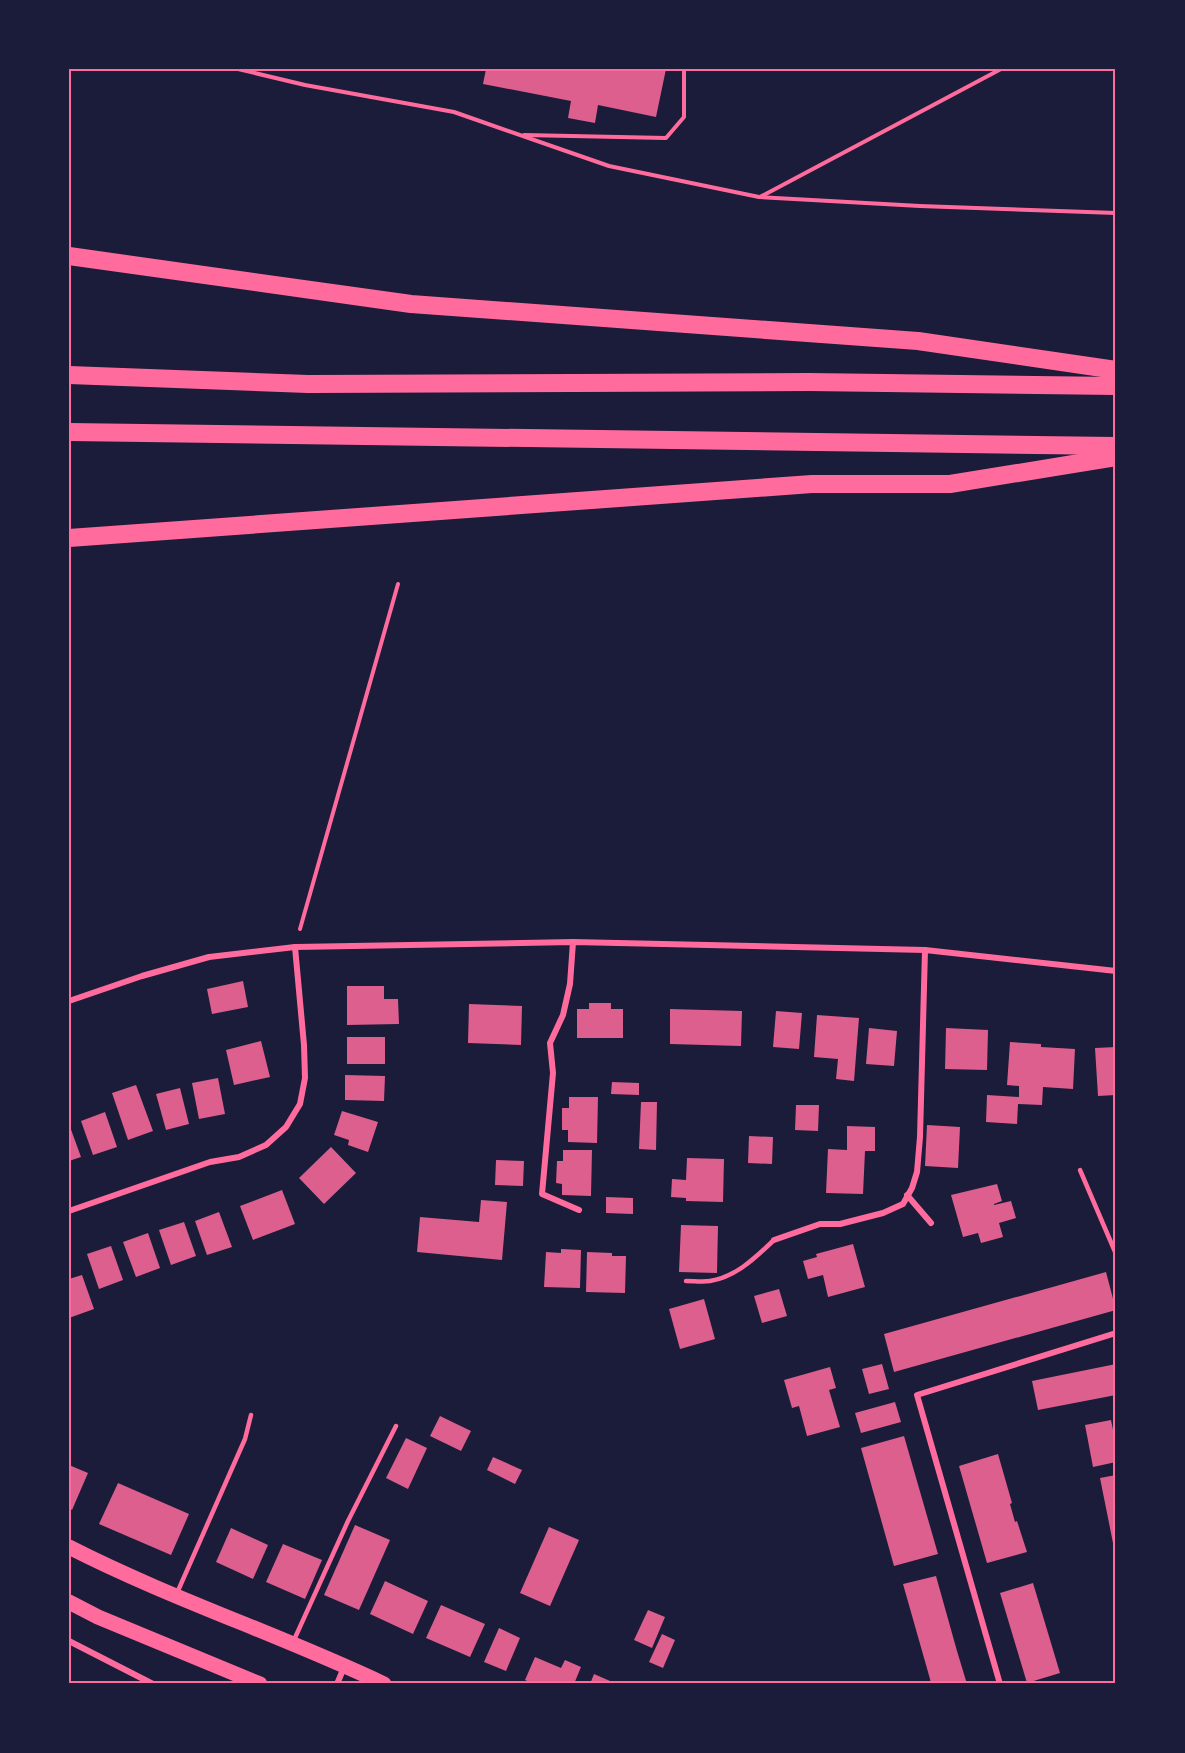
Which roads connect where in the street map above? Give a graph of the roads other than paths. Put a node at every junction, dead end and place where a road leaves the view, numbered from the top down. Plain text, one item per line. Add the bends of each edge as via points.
1 (69, 256) edge
2 (1116, 370) edge
3 (69, 375) edge
4 (1116, 386) edge
5 (69, 432) edge
6 (1116, 446) edge
7 (1116, 457) edge
8 (69, 538) edge
9 (573, 942) junction
10 (295, 948) junction
11 (925, 950) junction
12 (1116, 971) edge
13 (69, 1001) edge
14 (1080, 1170) dead end
15 (907, 1195) junction
16 (579, 1210) dead end
17 (69, 1211) edge
18 (931, 1223) dead end
19 (774, 1240) joint
20 (1116, 1254) edge
21 (686, 1281) dead end
22 (1116, 1333) edge
23 (251, 1415) dead end
24 (396, 1426) dead end
25 (69, 1547) edge
26 (176, 1596) junction
27 (69, 1602) edge
28 (69, 1641) edge
29 (292, 1644) junction
30 (345, 1665) junction
31 (153, 1684) edge
32 (260, 1684) edge
33 (337, 1684) edge
34 (384, 1684) edge
35 (1000, 1684) edge

1 - 2 highway via 411,304 918,341
3 - 4 highway via 308,384 809,382
5 - 6 highway
7 - 8 highway via 950,484 812,484
9 - 10 street
9 - 11 street
9 - 16 street via 563,1015 550,1043 553,1073 542,1194
10 - 13 street via 209,957
10 - 17 street via 305,1078 300,1104 286,1127 266,1145 239,1156 210,1162
11 - 12 street
11 - 15 street via 920,1137 917,1172
14 - 20 lane
15 - 18 street
15 - 19 street via 903,1204 883,1213 840,1224 820,1224
19 - 21 lane via 739,1270 712,1281
22 - 35 street via 916,1395
23 - 26 lane via 245,1439
24 - 29 lane
25 - 26 main road
26 - 29 main road
27 - 32 main road
28 - 31 street
29 - 30 main road
30 - 33 street
30 - 34 main road

